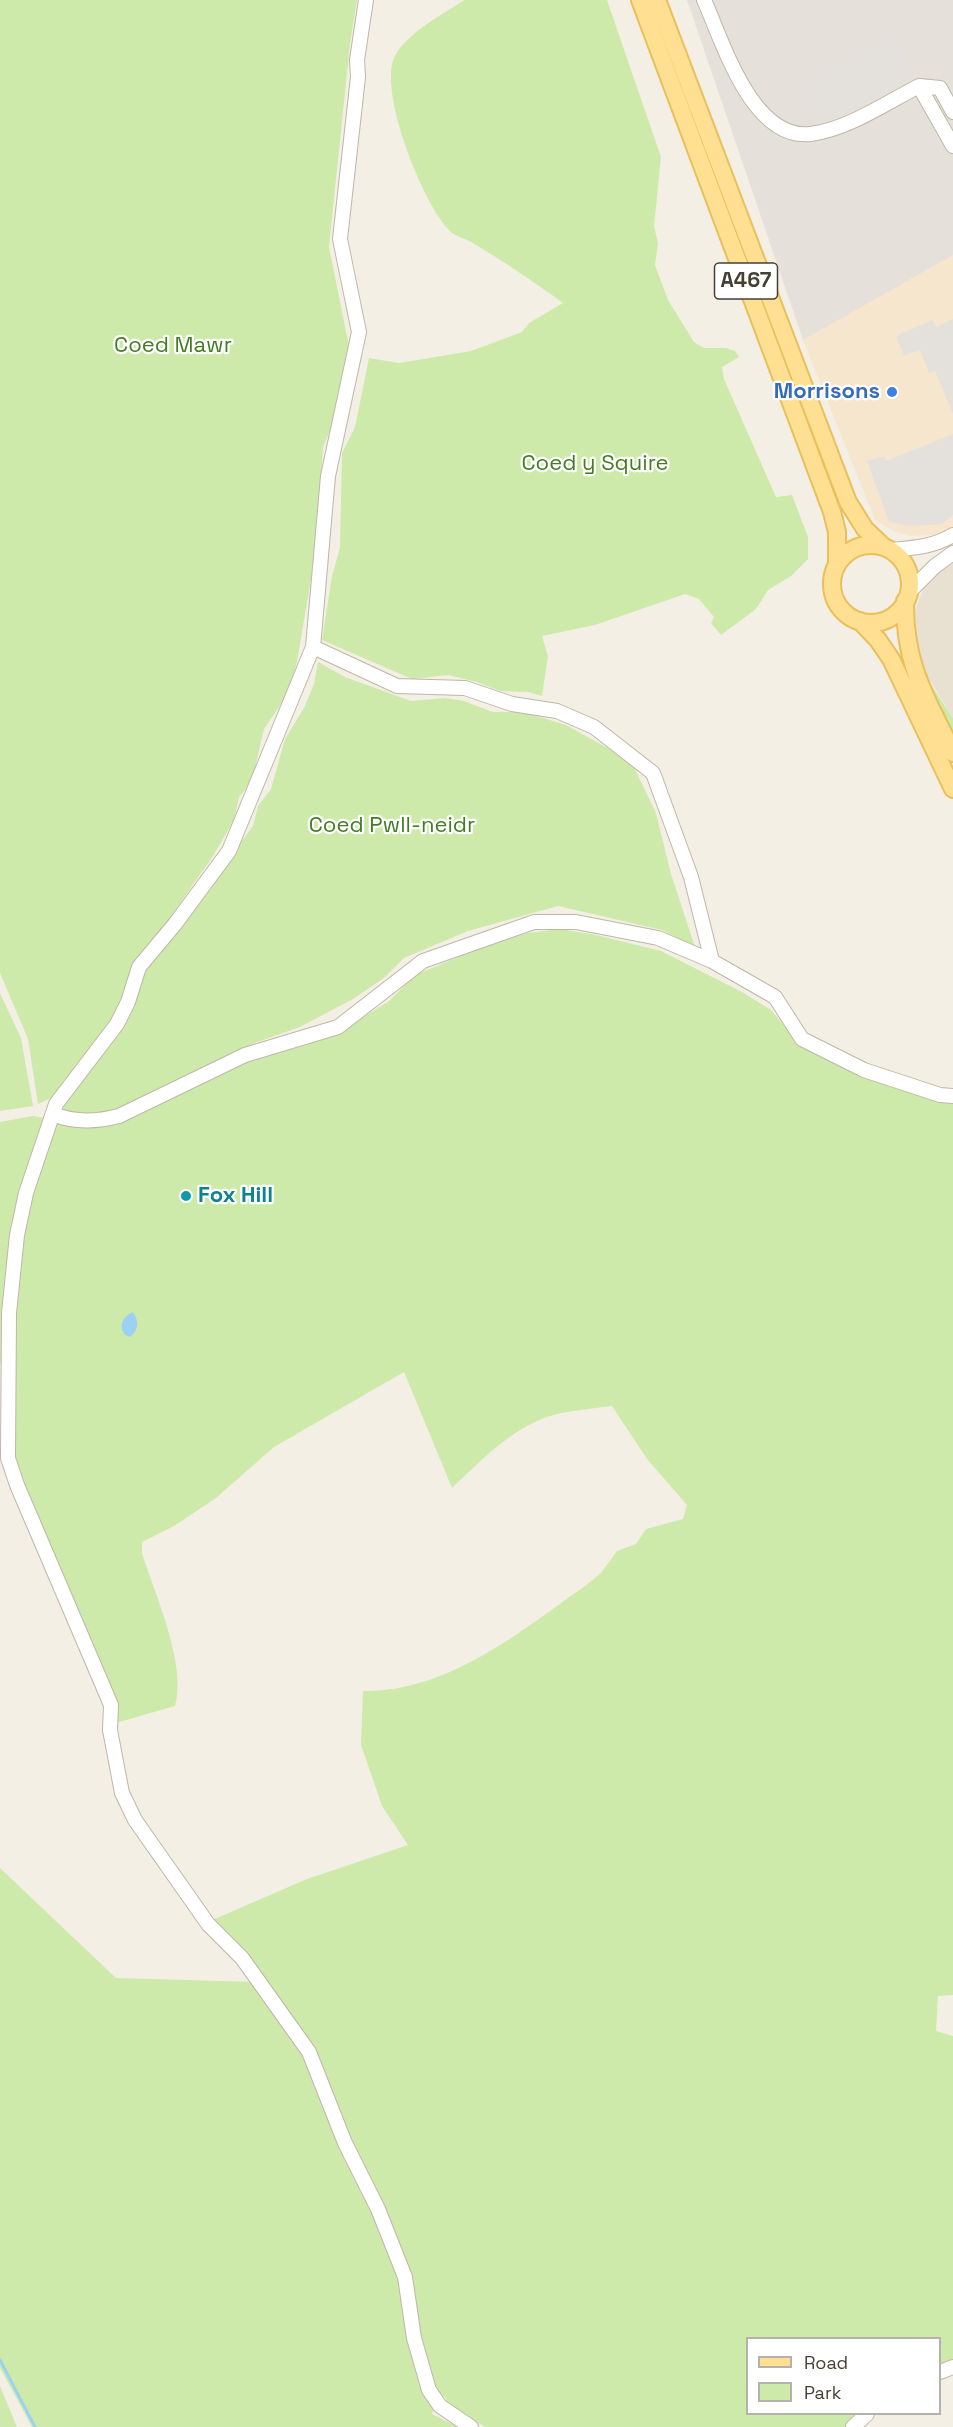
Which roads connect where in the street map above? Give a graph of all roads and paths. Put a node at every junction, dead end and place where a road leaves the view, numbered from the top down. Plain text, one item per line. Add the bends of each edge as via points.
1 (366, 0) edge
2 (640, 0) edge
3 (657, 0) edge
4 (704, 0) edge
5 (919, 86) junction
6 (953, 112) edge
7 (953, 146) edge
8 (953, 535) edge
9 (887, 549) junction
10 (953, 554) edge
11 (837, 564) junction
12 (907, 596) junction
13 (860, 621) junction
14 (313, 647) junction
15 (953, 753) edge
16 (953, 789) edge
17 (712, 961) junction
18 (953, 1096) edge
19 (52, 1114) junction
20 (866, 2415) edge
21 (471, 2427) edge
22 (853, 2427) edge

1 - 14 street via 340,239 359,332 328,476
2 - 11 main road, A467 via 832,512 837,532
3 - 9 main road, A467 via 848,502 865,528
4 - 5 street via 746,91 762,115 791,132 809,134 824,130
5 - 6 street via 940,88
5 - 7 street
8 - 9 street via 924,547
9 - 11 main road via 875,545 857,548
9 - 12 main road via 906,567
10 - 12 street via 935,566
11 - 13 main road via 832,587 835,598 840,608
12 - 13 main road via 890,618 871,623
12 - 15 main road via 907,645 912,665
13 - 16 main road via 891,659
14 - 17 street via 397,686 465,688 512,704 557,711 594,727 653,774 691,877
14 - 19 street via 229,851 139,967 117,1024
17 - 18 street via 775,997 802,1039 864,1070
17 - 19 street via 658,938 576,921 534,922 423,961 338,1027 244,1055 119,1116 78,1121
19 - 21 street via 26,1193 17,1235 9,1313 8,1458 16,1485 111,1705 110,1730 122,1792 135,1820 201,1915 243,1958 309,2052 405,2277 414,2338 429,2390 440,2406
20 - 22 street

